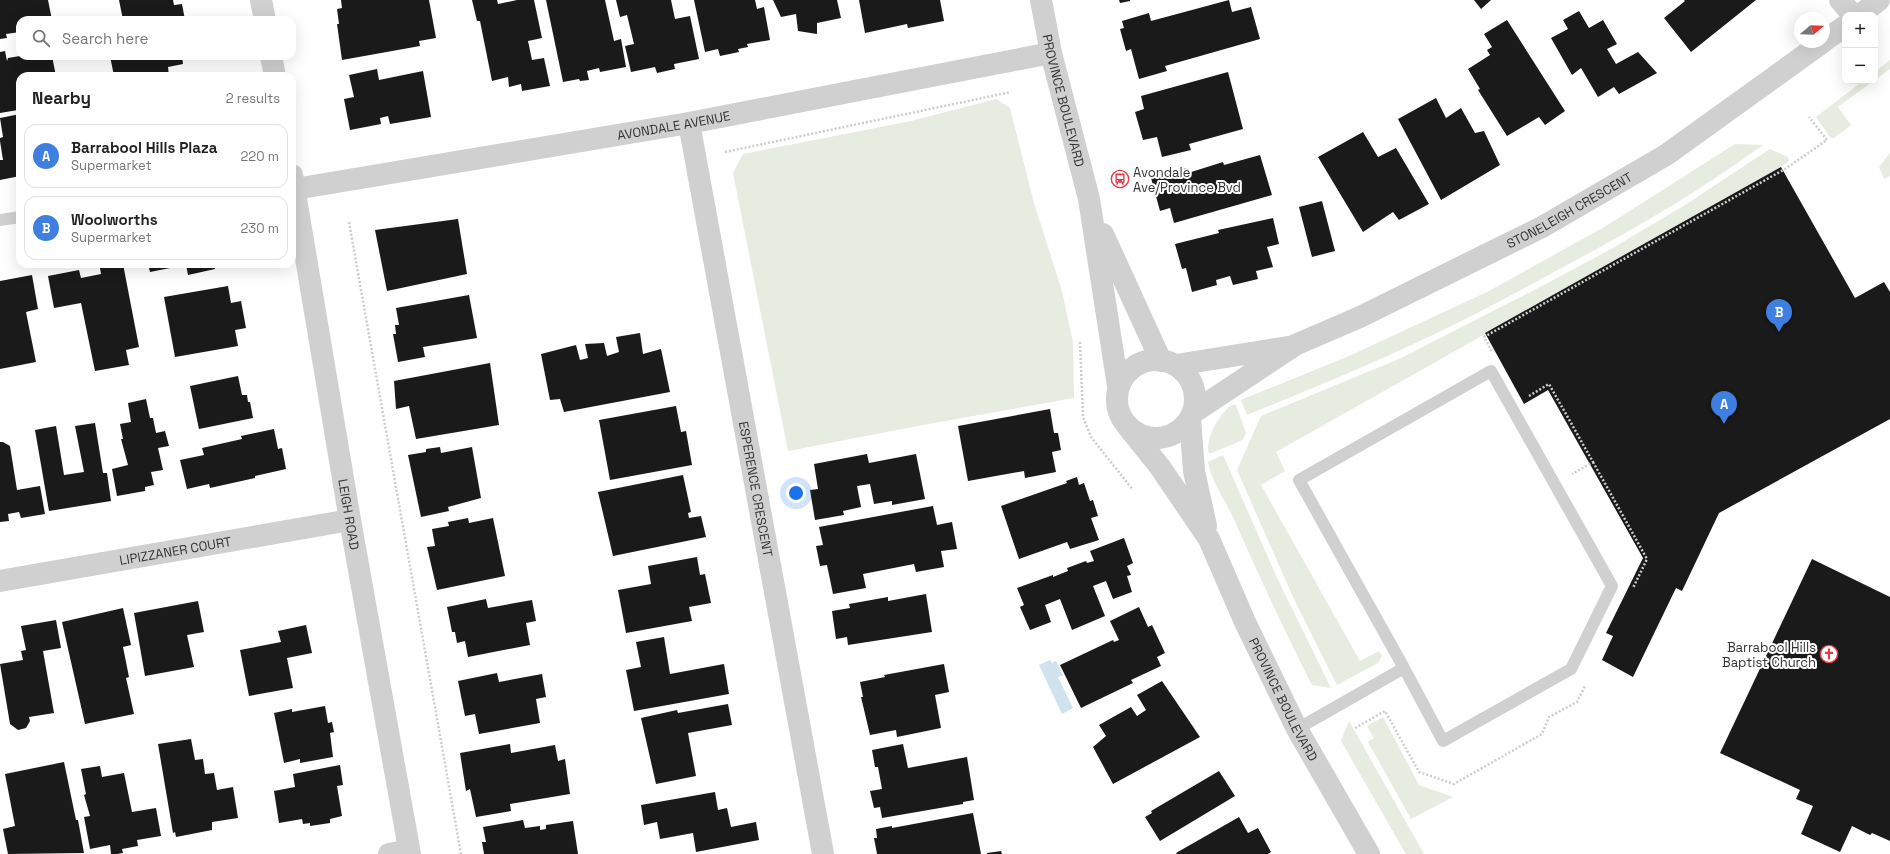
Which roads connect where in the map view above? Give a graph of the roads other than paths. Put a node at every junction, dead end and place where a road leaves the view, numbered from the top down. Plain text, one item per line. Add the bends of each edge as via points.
1 (261, 0) edge
2 (1041, 0) edge
3 (1840, 0) edge
4 (1878, 0) edge
5 (1850, 12) edge
6 (1864, 12) edge
7 (264, 16) edge
8 (1842, 28) edge
9 (1830, 37) edge
10 (1816, 48) edge
11 (1051, 53) junction
12 (272, 60) edge
13 (274, 72) edge
14 (689, 123) junction
15 (296, 182) edge
16 (1089, 199) junction
17 (296, 200) edge
18 (16, 218) edge
19 (0, 220) edge
20 (1295, 345) junction
21 (1169, 363) junction
22 (1118, 386) junction
23 (1192, 416) junction
24 (1128, 427) junction
25 (350, 520) junction
26 (1209, 539) junction
27 (0, 581) edge
28 (1404, 668) junction
29 (1297, 729) junction
30 (403, 853) edge
31 (824, 854) edge
32 (1369, 854) edge

1 - 7 street
2 - 11 street, PROVINCE BOULEVARD
3 - 5 street
4 - 6 street
8 - 9 street, STONELEIGH CRESCENT
10 - 20 street, STONELEIGH CRESCENT via 1666,155 1542,227 1360,317
11 - 14 street, AVONDALE AVENUE
11 - 16 street, PROVINCE BOULEVARD
12 - 13 street
14 - 15 street, AVONDALE AVENUE
14 - 31 street, ESPERENCE CRESCENT
16 - 21 street, PROVINCE BOULEVARD via 1109,250
16 - 22 street, PROVINCE BOULEVARD
17 - 25 street, LEIGH ROAD
18 - 19 lane
20 - 21 street, STONELEIGH CRESCENT
20 - 23 street, STONELEIGH CRESCENT
21 - 22 street via 1152,360 1138,364 1126,373
21 - 23 street, PROVINCE BOULEVARD via 1186,374 1194,386 1196,399
22 - 24 street, PROVINCE BOULEVARD via 1116,401 1119,415
23 - 24 street via 1181,431 1168,437 1153,439 1140,435
23 - 26 street, PROVINCE BOULEVARD via 1194,471
24 - 26 street, PROVINCE BOULEVARD via 1160,467
25 - 27 street, LIPIZZANER COURT
25 - 30 street, LEIGH ROAD
26 - 29 street, PROVINCE BOULEVARD via 1245,622
28 - 28 lane via 1444,741 1571,669 1612,586 1491,371 1299,480
28 - 29 lane
29 - 32 street, PROVINCE BOULEVARD

